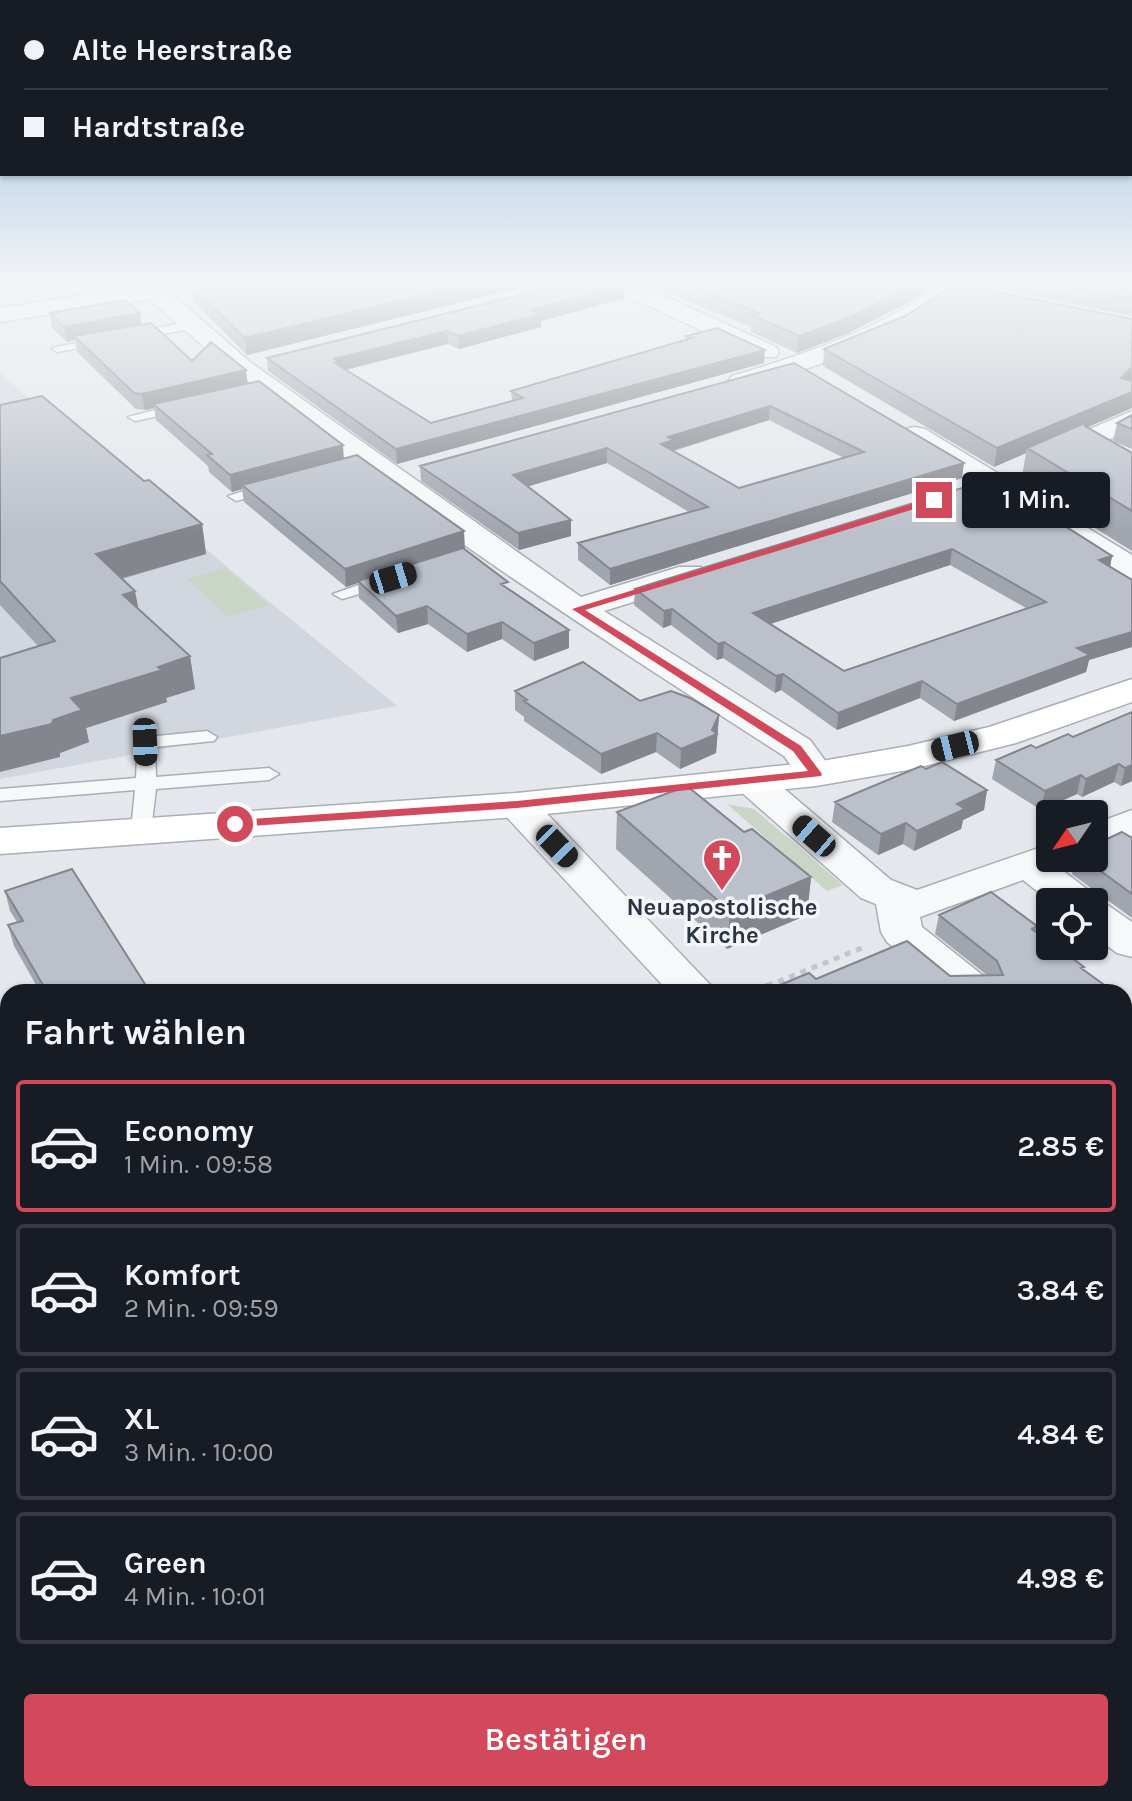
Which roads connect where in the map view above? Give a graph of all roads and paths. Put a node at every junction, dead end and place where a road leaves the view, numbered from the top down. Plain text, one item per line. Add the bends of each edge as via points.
1 (243, 365) edge
2 (796, 365) joint
3 (822, 381) edge
4 (721, 386) edge
5 (193, 404) edge
6 (135, 417) dead end
7 (1132, 419) edge
8 (888, 420) edge
9 (372, 468) junction
10 (422, 469) edge
11 (294, 481) edge
12 (993, 481) junction
13 (949, 495) edge
14 (236, 496) edge
15 (711, 568) edge
16 (1132, 569) edge
17 (399, 576) edge
18 (342, 594) dead end
19 (577, 609) junction
20 (1132, 690) edge
21 (207, 737) dead end
22 (269, 774) dead end
23 (816, 774) junction
24 (753, 782) junction
25 (146, 784) junction
26 (0, 795) edge
27 (517, 805) junction
28 (1132, 822) edge
29 (141, 830) junction
30 (1108, 832) edge
31 (0, 841) edge
32 (1036, 862) edge
33 (1049, 872) edge
34 (1064, 888) edge
35 (899, 916) junction
36 (1108, 925) edge
37 (1132, 943) edge
38 (687, 984) edge
39 (768, 984) edge
40 (967, 984) edge

1 - 9 street
2 - 3 street
2 - 4 street
5 - 6 lane
7 - 12 street
8 - 12 street
9 - 10 street
9 - 19 street via 480,552
11 - 14 lane
12 - 13 street
12 - 16 street
15 - 19 street
17 - 18 lane
19 - 23 street via 797,748
20 - 23 street via 1002,735
21 - 25 lane via 145,742
22 - 25 lane
23 - 24 street
24 - 27 street
24 - 35 street via 876,889
25 - 26 lane
25 - 29 lane
27 - 29 street
27 - 38 street
28 - 30 street
29 - 31 street
32 - 35 street via 916,905
33 - 34 street
35 - 39 path
35 - 40 street
36 - 37 street

